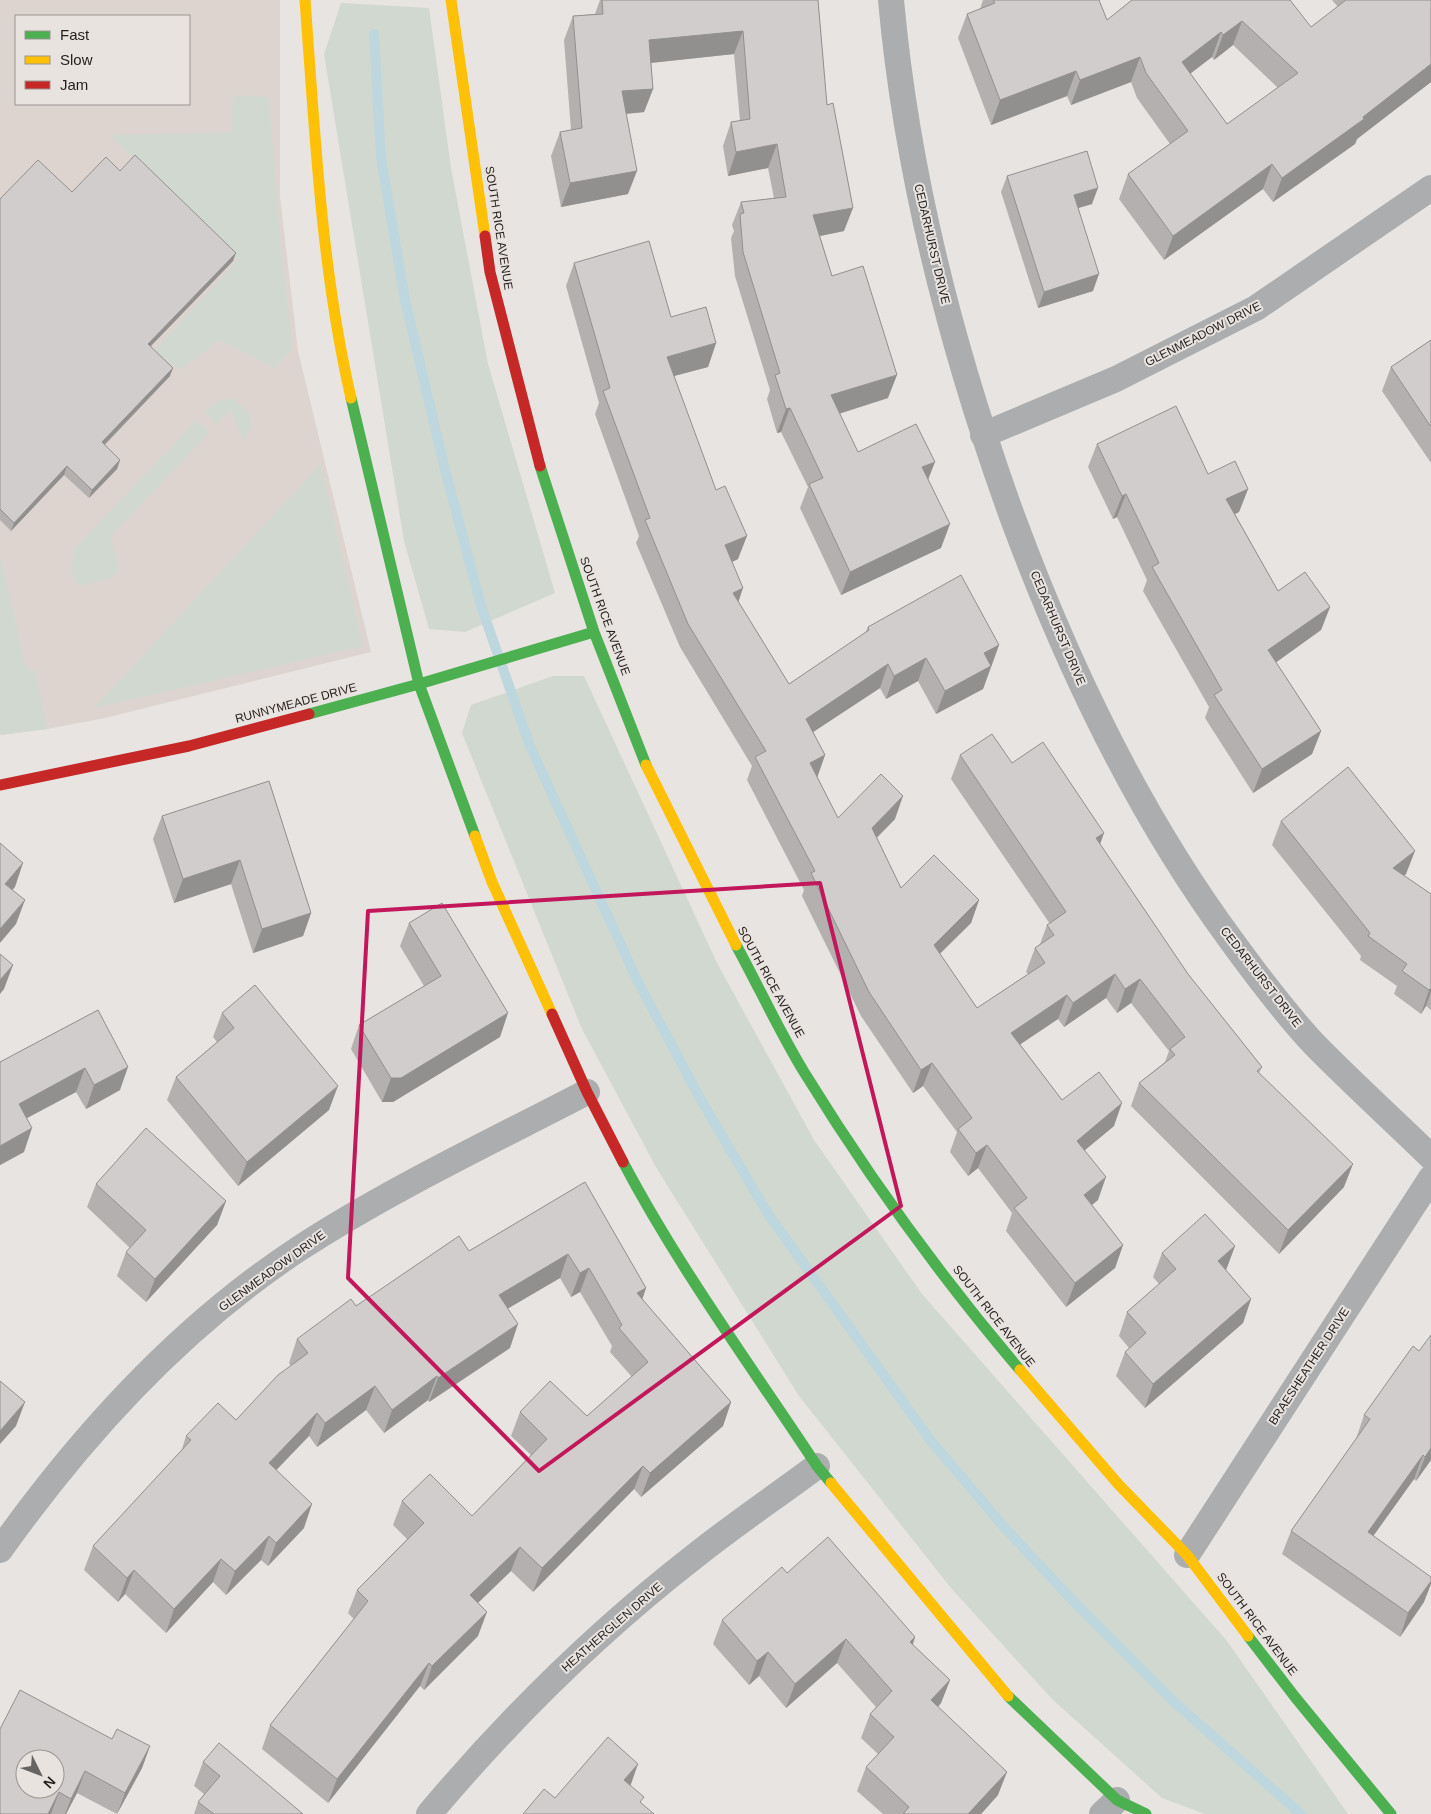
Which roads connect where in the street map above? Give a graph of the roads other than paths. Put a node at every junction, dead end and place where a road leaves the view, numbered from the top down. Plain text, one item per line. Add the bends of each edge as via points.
1 (305, 0) edge
2 (451, 0) edge
3 (890, 0) edge
4 (1431, 188) edge
5 (983, 435) junction
6 (594, 632) junction
7 (418, 684) junction
8 (0, 785) edge
9 (587, 1092) junction
10 (1431, 1157) edge
11 (1431, 1178) edge
12 (817, 1466) junction
13 (0, 1550) edge
14 (1187, 1554) junction
15 (1110, 1807) edge
16 (429, 1814) edge
17 (1146, 1814) edge
18 (1391, 1814) edge

1 - 7 street via 318,189 336,334
2 - 6 street, SOUTH RICE AVENUE via 490,272 540,467
3 - 5 street, CEDARHURST DRIVE via 916,171 936,273
4 - 5 street, GLENMEADOW DRIVE via 1256,308 1116,379
5 - 10 street, CEDARHURST DRIVE via 1035,578 1093,712 1156,826 1230,940 1312,1041
6 - 7 street, RUNNYMEADE DRIVE
6 - 14 street, SOUTH RICE AVENUE via 650,777 723,922 804,1071 895,1208 974,1316 1119,1485
7 - 8 street, RUNNYMEADE DRIVE via 189,746
7 - 9 street via 492,882
9 - 12 street via 644,1201
9 - 13 street, GLENMEADOW DRIVE via 361,1210 239,1292 127,1394 63,1467
11 - 14 street, BRAESHEATHER DRIVE
12 - 15 street via 1015,1704
12 - 16 street, HEATHERGLEN DRIVE via 695,1556 600,1635 529,1702
14 - 18 street, SOUTH RICE AVENUE via 1295,1697
15 - 17 street

